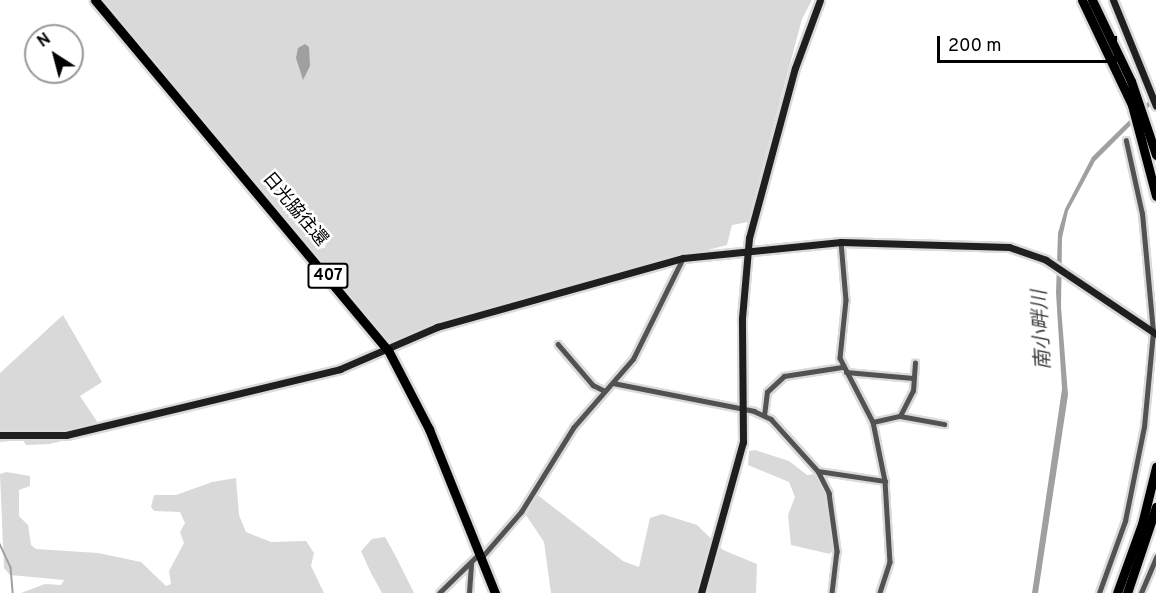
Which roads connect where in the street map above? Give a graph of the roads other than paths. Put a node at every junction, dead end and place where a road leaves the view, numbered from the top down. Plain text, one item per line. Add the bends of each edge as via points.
1 (95, 0) edge
2 (820, 0) edge
3 (1082, 0) edge
4 (1092, 0) edge
5 (1113, 0) edge
6 (1135, 102) junction
7 (1156, 106) edge
8 (1141, 120) junction
9 (1126, 141) dead end
10 (1137, 151) dead end
11 (1129, 153) junction
12 (1156, 155) edge
13 (1156, 196) edge
14 (842, 242) junction
15 (748, 251) junction
16 (683, 258) junction
17 (1155, 333) edge
18 (558, 344) dead end
19 (388, 350) junction
20 (915, 363) dead end
21 (845, 370) junction
22 (913, 378) junction
23 (613, 383) junction
24 (605, 391) junction
25 (744, 409) junction
26 (764, 416) junction
27 (900, 416) junction
28 (873, 422) junction
29 (944, 423) dead end
30 (0, 435) edge
31 (1156, 467) edge
32 (818, 471) junction
33 (885, 481) junction
34 (1156, 507) edge
35 (480, 556) junction
36 (1156, 557) edge
37 (471, 563) junction
38 (1100, 591) edge
39 (440, 593) edge
40 (469, 593) edge
41 (495, 593) edge
42 (701, 593) edge
43 (832, 593) edge
44 (880, 593) edge
45 (1109, 593) edge
46 (1117, 593) edge
47 (1127, 593) edge
48 (1141, 593) edge

1 - 19 highway, 日光脇往還 / 407
2 - 15 street via 795,68
3 - 6 highway
4 - 6 highway
5 - 7 street
6 - 8 highway
8 - 12 highway
8 - 13 highway
9 - 11 street
10 - 11 street
11 - 17 street via 1142,214
14 - 15 street
14 - 17 street via 990,244 1046,261
14 - 21 street via 846,300 840,349
15 - 16 street
15 - 25 street via 742,318
16 - 19 street via 437,327
16 - 23 street via 633,359
17 - 38 street via 1144,427 1130,497
18 - 24 street via 593,385
19 - 30 street via 340,369 96,429 48,437
19 - 35 highway, 日光脇往還 / 407 via 414,396
20 - 22 street
21 - 22 street
21 - 26 street via 784,376 767,392
21 - 28 street via 859,388
22 - 27 street via 910,401
23 - 24 street
23 - 25 street
24 - 35 street via 573,428 521,512
25 - 26 street
25 - 42 street via 739,469
26 - 32 street
27 - 28 street
27 - 29 street
28 - 33 street
31 - 46 highway via 1142,524
32 - 33 street
32 - 43 street via 828,493 837,551
33 - 44 street via 890,562
34 - 47 highway
35 - 37 street
35 - 41 highway, 日光脇往還 / 407
36 - 48 street
37 - 39 street
37 - 40 street
38 - 45 street

